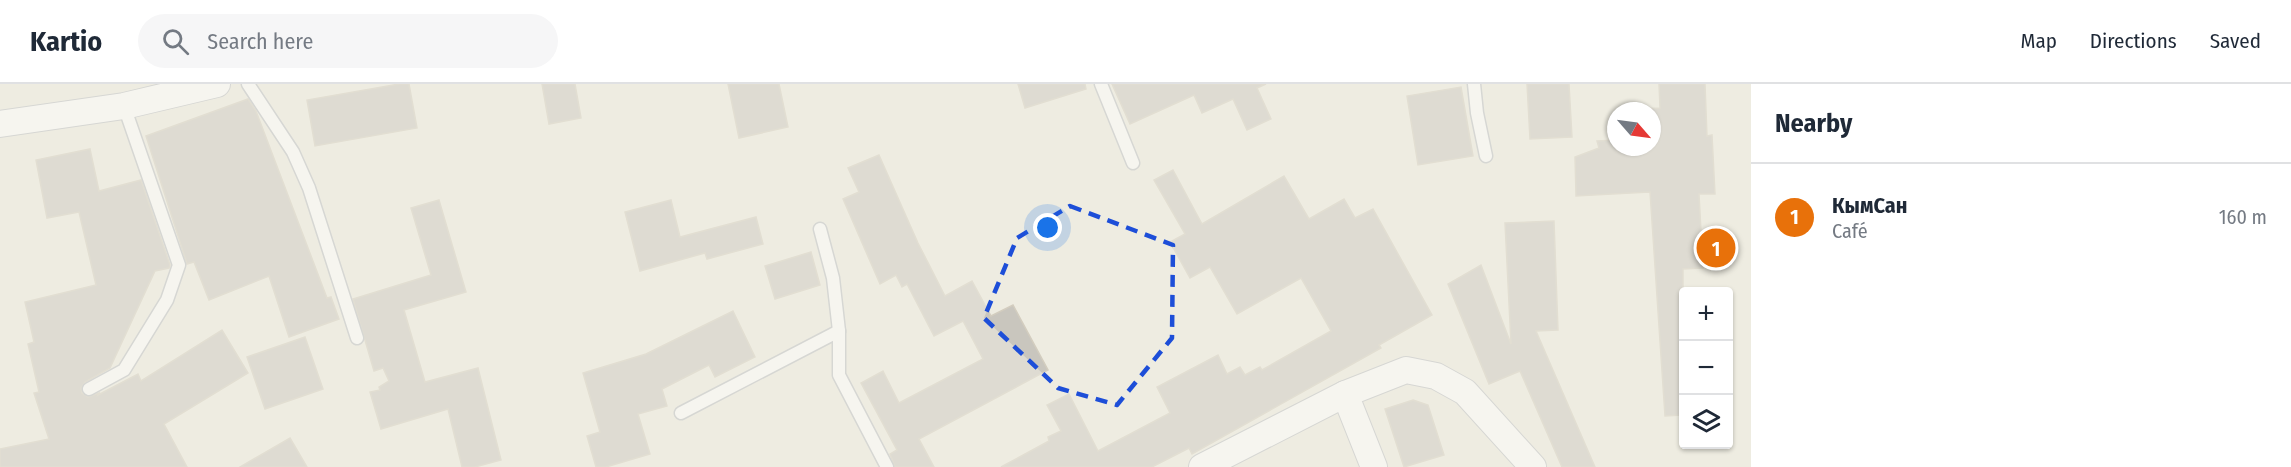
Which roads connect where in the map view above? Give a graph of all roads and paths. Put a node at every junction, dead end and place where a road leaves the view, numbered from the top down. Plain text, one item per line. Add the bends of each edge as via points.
1 (217, 84) edge
2 (248, 84) edge
3 (1101, 84) edge
4 (1474, 84) edge
5 (124, 105) junction
6 (0, 124) edge
7 (1486, 156) dead end
8 (1133, 163) dead end
9 (820, 229) dead end
10 (839, 331) junction
11 (357, 338) dead end
12 (89, 389) dead end
13 (1345, 394) junction
14 (681, 413) dead end
15 (887, 467) edge
16 (1202, 467) edge
17 (1374, 467) edge
18 (1533, 467) edge

1 - 5 street
2 - 11 lane via 293,152 309,188
3 - 8 lane
4 - 7 lane
5 - 6 street
5 - 12 lane via 179,265 167,300 124,370
9 - 10 lane via 833,278
10 - 14 lane
10 - 15 lane via 838,375
13 - 16 street
13 - 17 street
13 - 18 street via 1406,370 1436,376 1465,392

